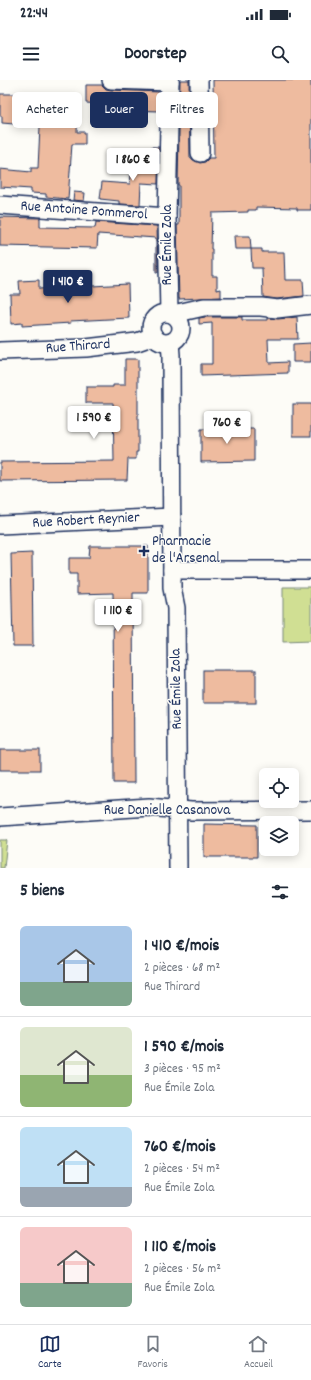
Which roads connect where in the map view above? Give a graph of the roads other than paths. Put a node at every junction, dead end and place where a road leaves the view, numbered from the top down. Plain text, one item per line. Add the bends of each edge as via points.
1 (111, 80) edge
2 (199, 80) edge
3 (170, 81) edge
4 (200, 153) dead end
5 (0, 205) edge
6 (168, 218) junction
7 (311, 305) edge
8 (171, 314) junction
9 (154, 336) junction
10 (170, 342) junction
11 (0, 351) edge
12 (172, 517) junction
13 (0, 525) edge
14 (172, 570) junction
15 (311, 570) edge
16 (178, 810) junction
17 (311, 810) edge
18 (0, 816) edge
19 (178, 868) edge

1 - 3 street
2 - 4 street
3 - 6 street, Rue Émile Zola
5 - 6 street, Rue Antoine Pommerol
6 - 8 street, Rue Émile Zola
7 - 8 street via 277,309 204,308
8 - 9 street via 162,313 156,317 152,323
8 - 10 street, Rue Émile Zola via 179,319 181,326 176,339
9 - 10 street via 164,343
9 - 11 street, Rue Thirard via 137,342 86,348
10 - 12 street, Rue Émile Zola
12 - 13 street, Rue Robert Reynier
12 - 14 street, Rue Émile Zola
14 - 15 street
14 - 16 street, Rue Émile Zola via 176,608
16 - 17 street, Rue Danielle Casanova
16 - 18 street, Rue Danielle Casanova via 149,807
16 - 19 street, Rue Émile Zola

